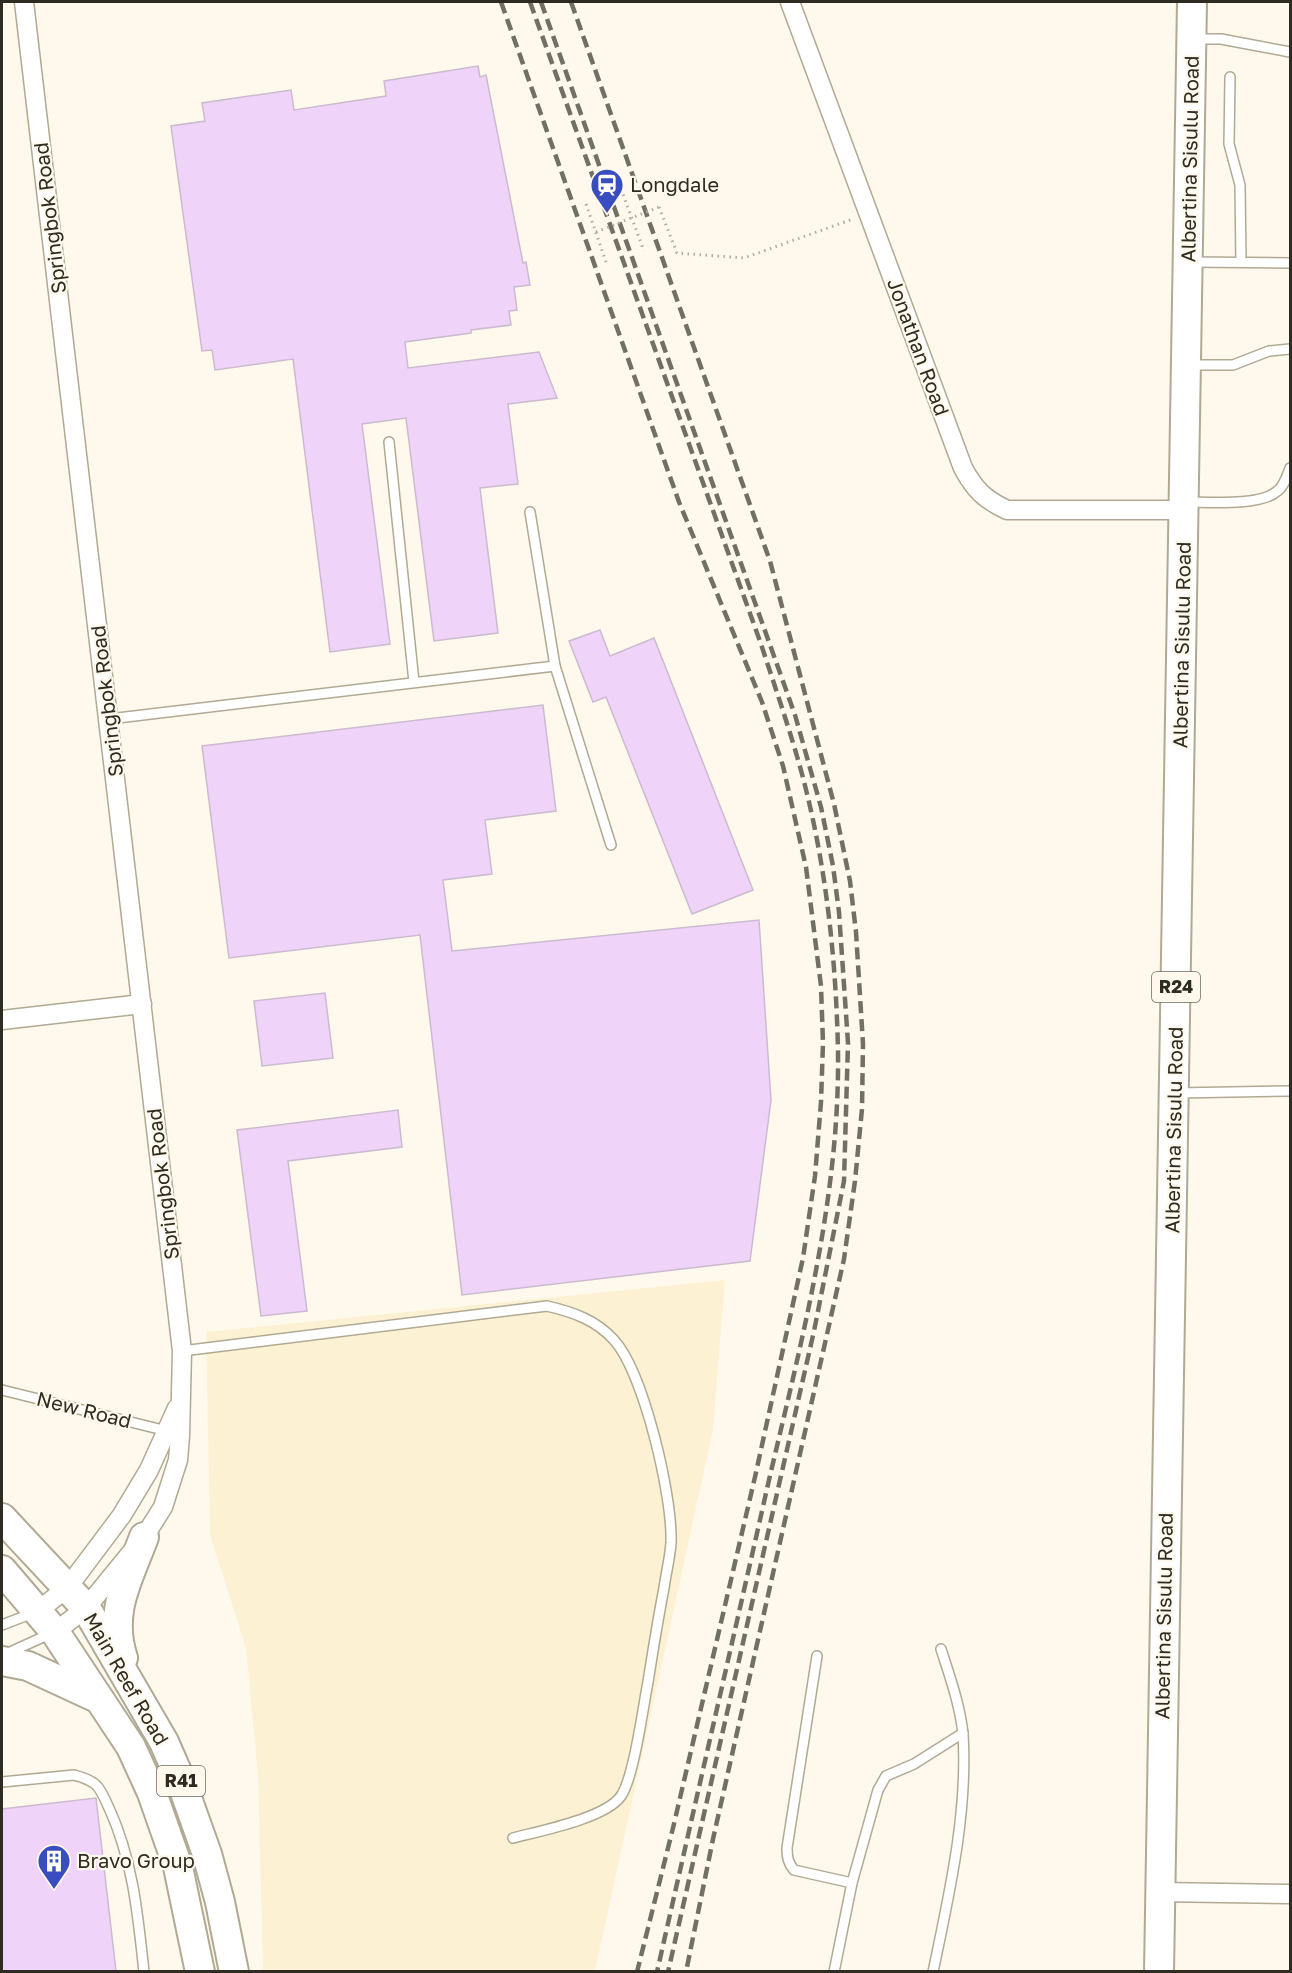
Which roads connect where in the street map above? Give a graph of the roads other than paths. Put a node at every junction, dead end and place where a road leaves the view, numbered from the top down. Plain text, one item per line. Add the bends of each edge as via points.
1 (24, 2) edge
2 (790, 2) edge
3 (1192, 2) edge
4 (1191, 39) junction
5 (1290, 52) edge
6 (1230, 77) dead end
7 (1188, 262) junction
8 (1241, 262) junction
9 (1290, 263) edge
10 (1290, 349) edge
11 (1187, 365) junction
12 (389, 442) dead end
13 (1290, 468) edge
14 (1185, 506) junction
15 (530, 512) dead end
16 (555, 666) junction
17 (414, 682) junction
18 (109, 719) junction
19 (610, 845) dead end
20 (142, 1004) junction
21 (2, 1020) edge
22 (1290, 1091) edge
23 (1174, 1093) junction
24 (182, 1351) junction
25 (2, 1390) edge
26 (181, 1401) junction
27 (167, 1431) junction
28 (2, 1518) edge
29 (144, 1537) junction
30 (2, 1570) edge
31 (77, 1597) junction
32 (46, 1622) junction
33 (2, 1624) edge
34 (941, 1649) dead end
35 (816, 1656) dead end
36 (2, 1658) edge
37 (129, 1679) junction
38 (99, 1699) junction
39 (963, 1733) junction
40 (2, 1782) edge
41 (513, 1838) dead end
42 (852, 1883) junction
43 (1159, 1892) junction
44 (1290, 1894) edge
45 (144, 1971) edge
46 (200, 1971) edge
47 (234, 1971) edge
48 (834, 1971) edge
49 (933, 1971) edge
50 (1159, 1971) edge

1 - 18 street, Springbok Road
2 - 14 street, Jonathan Road via 973,486 988,501 1007,510
3 - 4 main road, Albertina Sisulu Road / R24
4 - 5 lane via 1221,39
4 - 7 main road, Albertina Sisulu Road / R24
6 - 8 lane via 1229,144 1240,184
7 - 8 lane
7 - 11 main road, Albertina Sisulu Road / R24
8 - 9 lane
10 - 11 lane via 1269,351 1233,364
11 - 14 main road, Albertina Sisulu Road / R24
12 - 17 lane
13 - 14 lane via 1277,492 1265,498
14 - 23 main road, Albertina Sisulu Road / R24
15 - 16 lane
16 - 17 lane
16 - 19 lane
17 - 18 lane
18 - 20 street, Springbok Road
20 - 21 street
20 - 24 street, Springbok Road
22 - 23 lane
23 - 43 main road, Albertina Sisulu Road / R24
24 - 26 street, Springbok Road
24 - 41 lane via 547,1306 573,1311 615,1340 628,1360 653,1433 668,1494 671,1545 642,1717 628,1779 622,1795 611,1807
25 - 27 lane, New Road
26 - 27 street, Springbok Road
26 - 29 street, Springbok Road via 178,1460 171,1486
27 - 31 street, Springbok Road
28 - 31 main road, Main Reef Road / R41
29 - 31 street, Springbok Road
29 - 37 main road via 121,1599 117,1623 117,1640
30 - 32 main road, Main Reef Road / R41
31 - 32 street, Springbok Road
31 - 32 street, Springbok Road
31 - 37 main road, Main Reef Road / R41
32 - 33 lane
32 - 36 lane
32 - 38 main road, Main Reef Road / R41
34 - 39 lane
35 - 42 lane via 787,1848 789,1864 794,1870
36 - 38 main road
37 - 47 main road, Main Reef Road / R41 via 181,1781 207,1854
38 - 46 main road, Main Reef Road / R41 via 152,1793 177,1867
39 - 42 lane via 914,1764 886,1776 878,1790
39 - 49 lane via 962,1797
40 - 45 lane via 74,1775 95,1784 125,1850 137,1907
42 - 48 lane
43 - 44 street
43 - 50 main road, Albertina Sisulu Road / R24

